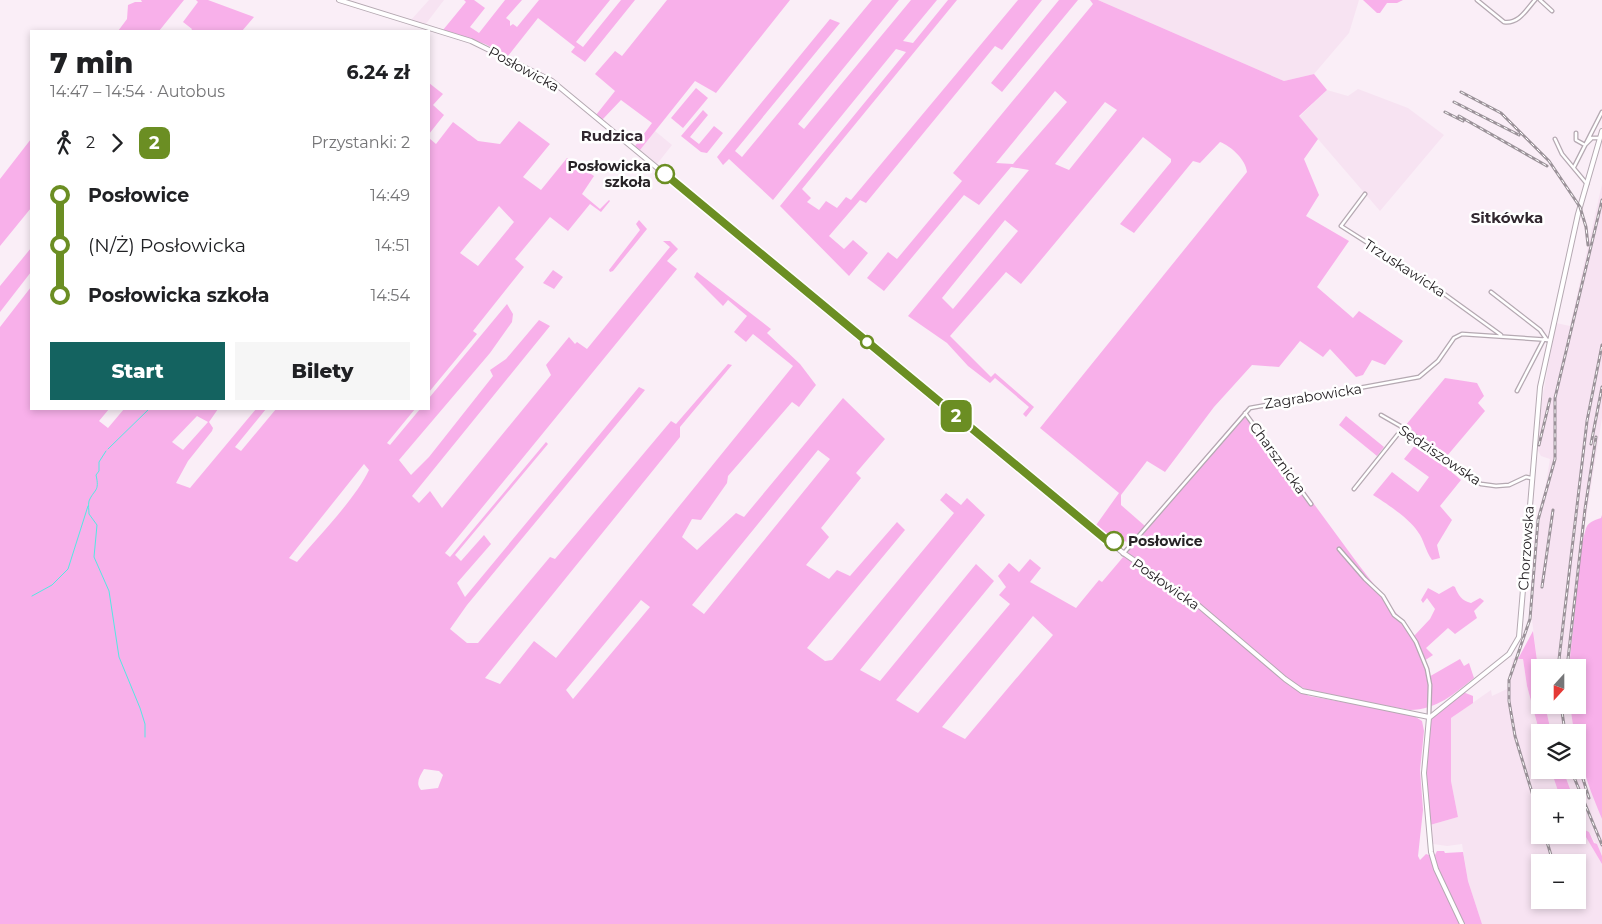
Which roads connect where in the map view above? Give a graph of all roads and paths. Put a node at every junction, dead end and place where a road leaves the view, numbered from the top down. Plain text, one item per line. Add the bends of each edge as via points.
1 (339, 0) edge
2 (1477, 0) edge
3 (1535, 0) edge
4 (1540, 0) edge
5 (1552, 11) dead end
6 (1602, 113) edge
7 (1593, 131) junction
8 (1602, 131) edge
9 (1576, 133) dead end
10 (1590, 138) junction
11 (1598, 138) junction
12 (1555, 139) dead end
13 (1585, 145) junction
14 (1574, 167) junction
15 (1587, 184) junction
16 (1365, 194) dead end
17 (1491, 292) dead end
18 (1502, 336) junction
19 (1547, 340) junction
20 (1517, 391) dead end
21 (1245, 414) junction
22 (1381, 415) dead end
23 (1402, 429) junction
24 (1531, 478) junction
25 (1354, 489) dead end
26 (1311, 504) dead end
27 (1339, 549) dead end
28 (1123, 554) junction
29 (1429, 716) junction
30 (1462, 924) edge

1 - 28 street, Posłowicka via 481,45 556,84
2 - 3 street via 1508,22 1522,16
4 - 5 street
6 - 7 street
7 - 10 street
7 - 11 street
8 - 11 street, Chorzowska
9 - 13 street via 1574,138
10 - 11 street
10 - 13 street
11 - 15 street, Chorzowska
12 - 14 street via 1562,154
13 - 14 street
14 - 15 street
15 - 19 street, Chorzowska
16 - 18 street, Trzuskawicka via 1340,226 1438,289
17 - 19 street via 1540,330
18 - 19 street, Zagrabowicka
18 - 21 street, Zagrabowicka via 1467,334 1454,338 1438,361 1419,377 1258,405
19 - 20 street
19 - 24 street, Chorzowska
21 - 26 street, Charsznicka
21 - 28 street, Zagrabowicka
22 - 23 street, Sędziszowska
23 - 24 street, Sędziszowska via 1409,431 1452,467 1487,486 1509,485 1522,478
23 - 25 street
24 - 29 street, Chorzowska via 1520,632 1516,644 1500,662
27 - 29 street via 1383,596 1416,642 1430,685
28 - 29 street, Posłowicka via 1198,606 1302,691
29 - 30 street via 1424,773 1431,852

